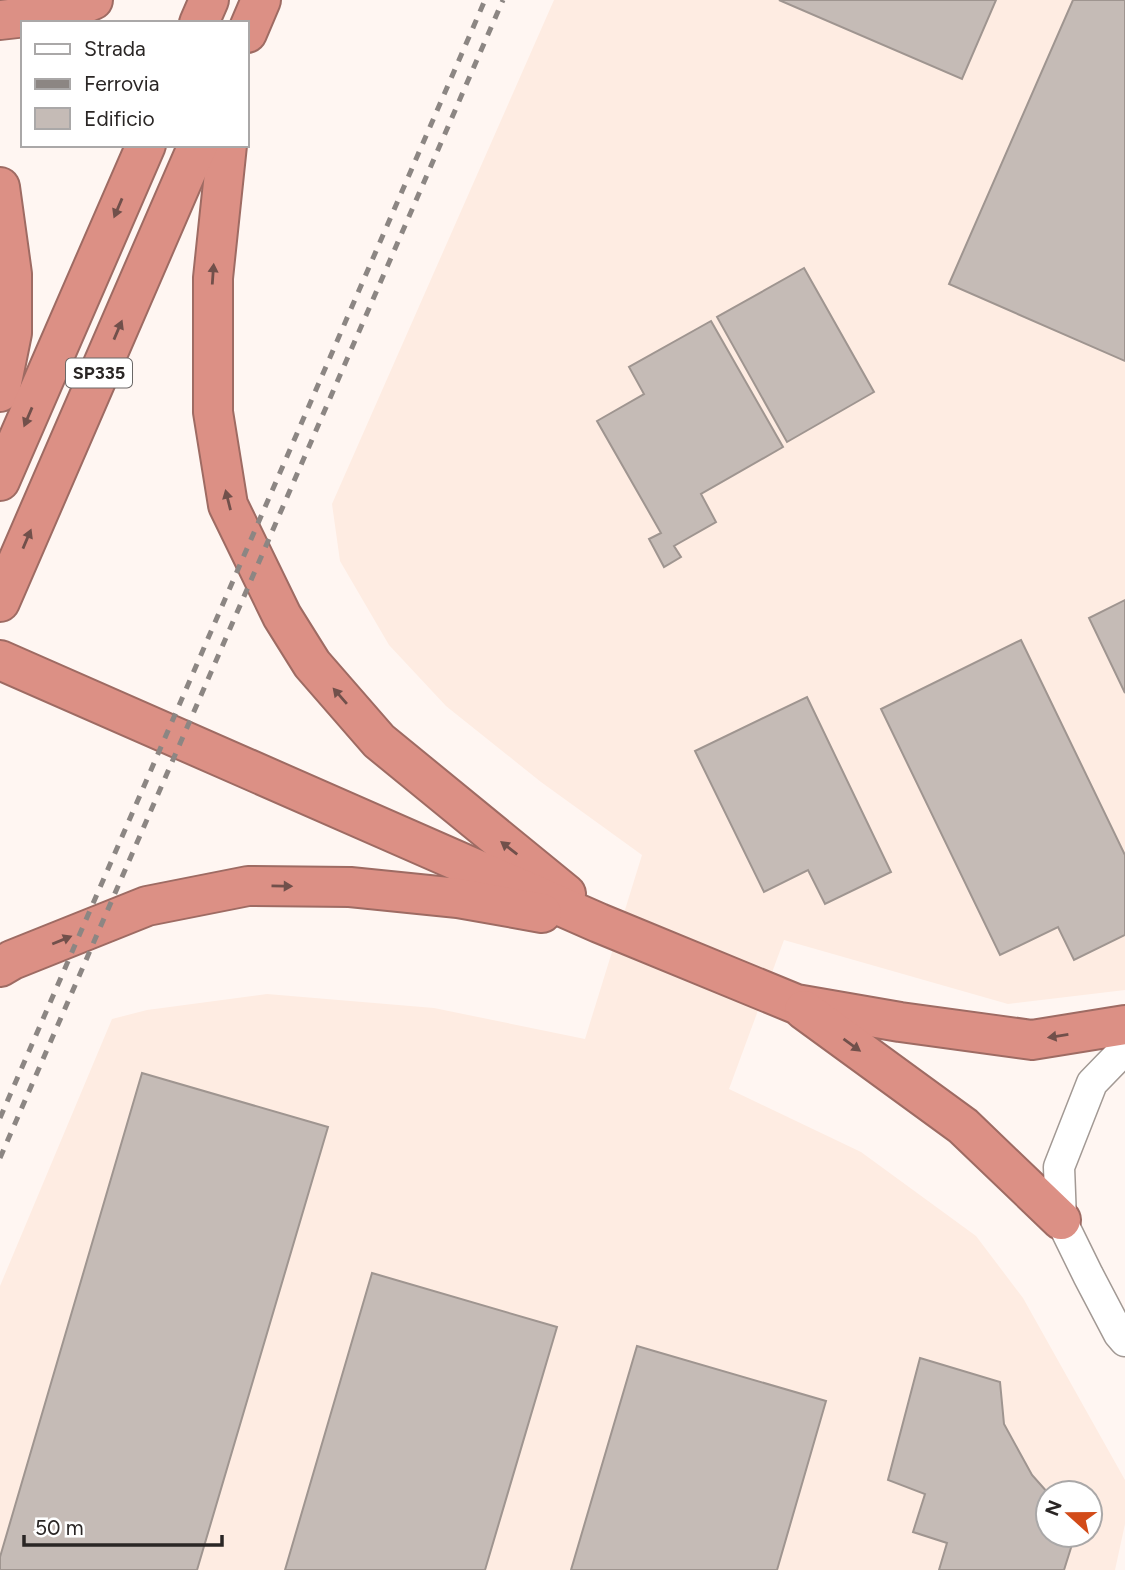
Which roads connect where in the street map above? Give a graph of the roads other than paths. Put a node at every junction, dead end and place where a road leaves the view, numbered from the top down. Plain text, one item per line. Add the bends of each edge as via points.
1 (93, 0) edge
2 (209, 0) edge
3 (261, 0) edge
4 (0, 20) edge
5 (200, 21) edge
6 (248, 31) edge
7 (145, 147) edge
8 (197, 147) edge
9 (227, 147) edge
10 (0, 187) edge
11 (0, 392) edge
12 (0, 481) edge
13 (0, 601) edge
14 (0, 660) edge
15 (599, 923) junction
16 (0, 967) edge
17 (796, 1004) junction
18 (1125, 1026) edge
19 (1125, 1049) edge
20 (1061, 1220) junction
21 (1125, 1341) edge

1 - 4 highway via 62,13
2 - 5 highway
3 - 6 highway
7 -> 12 highway, SP335
13 -> 8 highway, SP335
15 -> 9 highway via 379,741 312,664 282,616 228,505 213,412 212,278
10 - 11 highway via 12,274 12,333
14 - 15 highway
16 -> 15 highway via 147,906 248,886 350,887 458,898
15 - 17 highway
18 -> 17 highway via 1032,1040
17 -> 20 highway via 963,1126
19 - 20 street via 1092,1083 1059,1167
20 - 21 street

